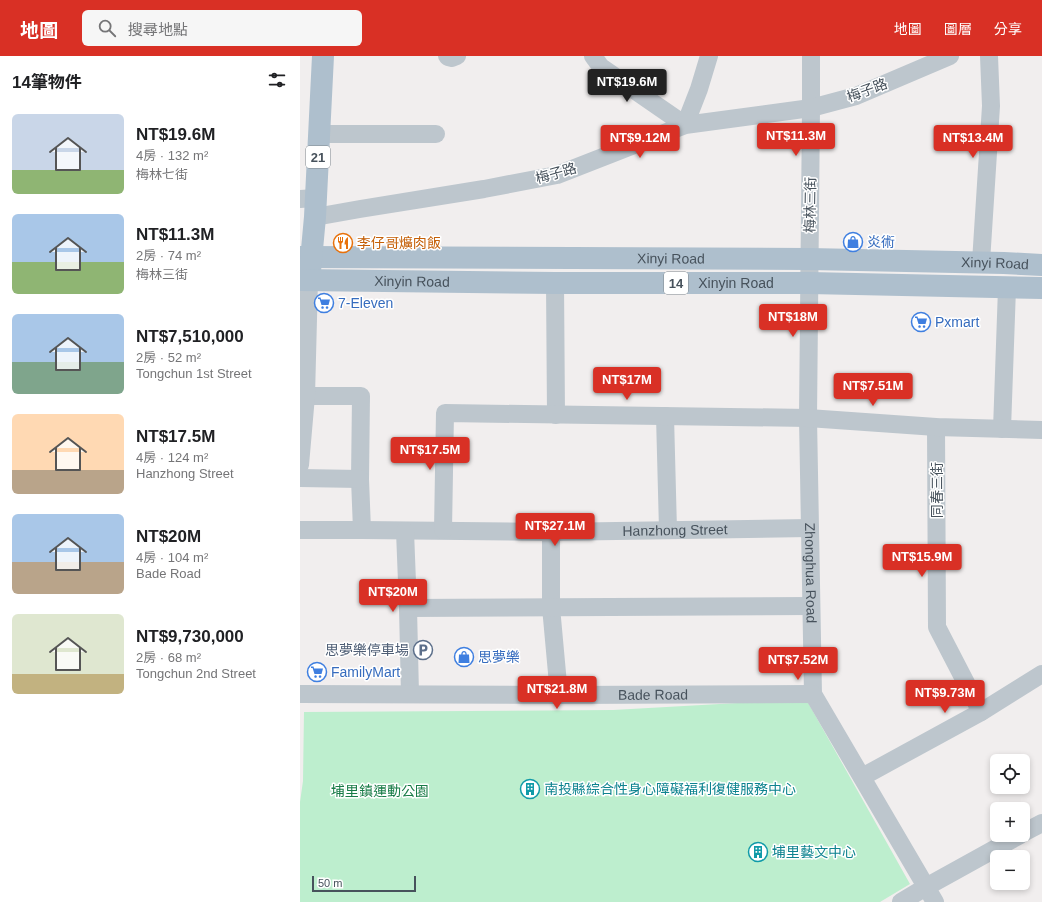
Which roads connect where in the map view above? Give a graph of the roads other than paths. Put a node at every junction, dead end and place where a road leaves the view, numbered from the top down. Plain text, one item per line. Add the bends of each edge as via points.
1 (323, 56) edge
2 (447, 56) edge
3 (458, 56) edge
4 (593, 56) edge
5 (709, 56) edge
6 (811, 56) edge
7 (950, 56) edge
8 (989, 56) edge
9 (811, 108) junction
10 (685, 125) junction
11 (319, 134) junction
12 (436, 134) dead end
13 (310, 205) edge
14 (306, 257) edge
15 (809, 258) junction
16 (981, 262) junction
17 (1042, 265) edge
18 (305, 280) edge
19 (555, 283) junction
20 (809, 283) junction
21 (1007, 288) junction
22 (1042, 288) edge
23 (306, 396) junction
24 (556, 415) junction
25 (665, 416) junction
26 (808, 418) junction
27 (936, 427) junction
28 (1002, 428) junction
29 (1042, 430) edge
30 (300, 465) edge
31 (300, 478) edge
32 (360, 479) junction
33 (810, 528) junction
34 (300, 530) edge
35 (362, 530) junction
36 (444, 530) junction
37 (668, 530) junction
38 (405, 531) junction
39 (551, 532) junction
40 (812, 606) junction
41 (552, 607) junction
42 (408, 608) junction
43 (1042, 674) edge
44 (300, 694) edge
45 (410, 694) junction
46 (813, 694) junction
47 (559, 695) junction
48 (981, 712) junction
49 (862, 777) junction
50 (1042, 823) edge
51 (1030, 829) edge
52 (1009, 842) edge
53 (931, 894) edge
54 (901, 902) edge

1 - 11 main road, 21
2 - 3 street
4 - 10 street via 601,67
5 - 10 street
6 - 9 street, 梅林三街
7 - 9 street, 梅子路 via 856,96
8 - 16 street via 991,106
9 - 10 street, 梅子路
9 - 15 street, 梅林三街
10 - 13 street, 梅子路 via 557,175 360,209
11 - 12 street
11 - 13 main road, 21
13 - 14 main road, 21
14 - 15 main road, Xinyi Road / 14
14 - 18 main road, 21
15 - 16 main road, Xinyi Road / 14
15 - 20 street, Zhonghua Road
16 - 17 main road, Xinyi Road / 14
18 - 19 main road, Xinyin Road / 14
18 - 23 street
19 - 20 main road, Xinyin Road / 14
19 - 24 street
20 - 21 main road, Xinyin Road / 14
20 - 26 street, Zhonghua Road
21 - 22 main road, Xinyin Road / 14
21 - 28 street
23 - 30 street
23 - 32 street via 361,396
24 - 25 street
24 - 36 street via 445,413
25 - 26 street
25 - 37 street
26 - 27 street
26 - 33 street, Zhonghua Road
27 - 28 street
27 - 48 street, 同春三街 via 937,627
28 - 29 street
31 - 32 street
32 - 35 street
33 - 37 street, Hanzhong Street
33 - 40 street, Zhonghua Road
34 - 35 street, Hanzhong Street
35 - 38 street, Hanzhong Street
36 - 38 street, Hanzhong Street
36 - 39 street, Hanzhong Street
37 - 39 street, Hanzhong Street
38 - 42 street
39 - 41 street
40 - 41 street
40 - 46 street, Zhonghua Road
41 - 42 street
41 - 47 street
42 - 45 street
43 - 48 street
44 - 45 street, Bade Road
45 - 47 street, Bade Road
46 - 47 street, Bade Road
46 - 49 street, Zhonghua Road
48 - 49 street
49 - 53 street, Zhonghua Road
50 - 51 street
52 - 53 street
53 - 54 street

